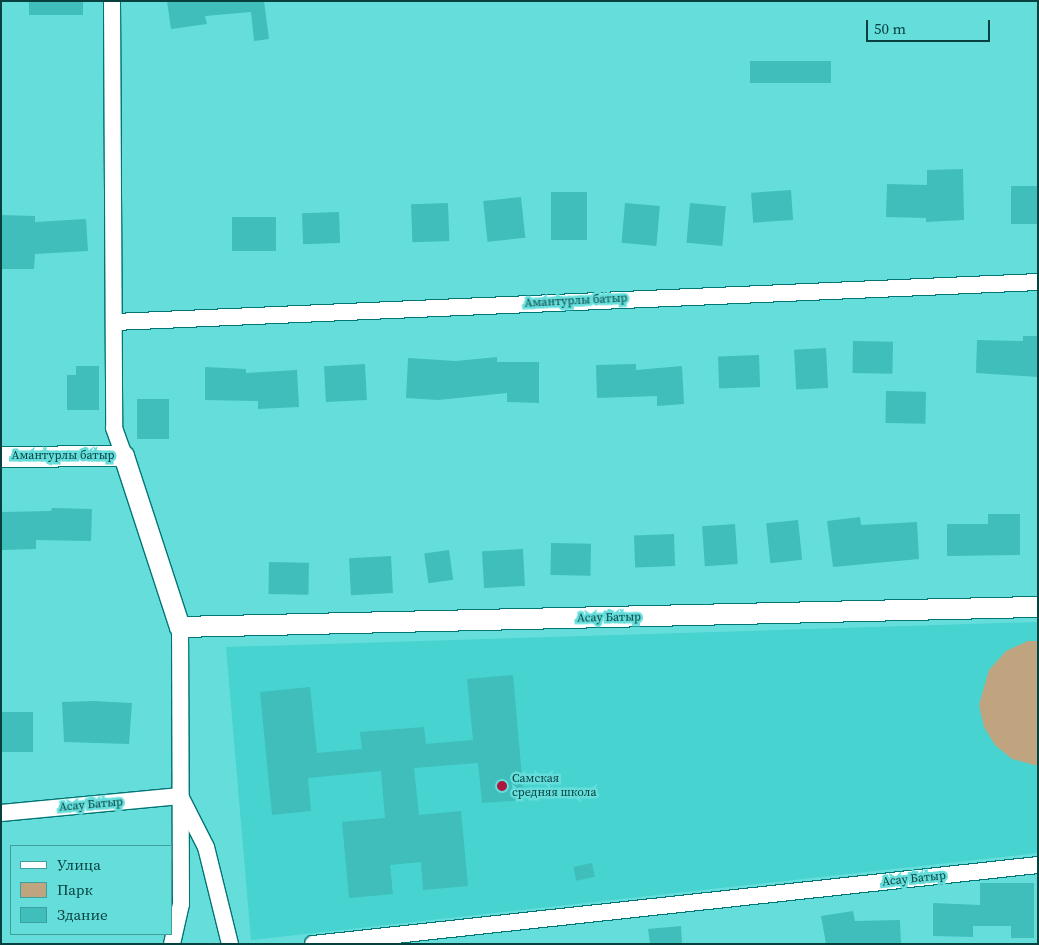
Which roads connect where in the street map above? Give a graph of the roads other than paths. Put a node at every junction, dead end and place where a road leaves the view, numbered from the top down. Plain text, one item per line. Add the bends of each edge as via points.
1 (112, 1) edge
2 (1038, 282) edge
3 (115, 322) junction
4 (124, 456) junction
5 (1, 457) edge
6 (1038, 607) edge
7 (180, 627) junction
8 (180, 796) junction
9 (1, 812) edge
10 (1038, 865) edge
11 (172, 944) edge
12 (230, 944) edge
13 (313, 944) edge

1 - 3 street
2 - 3 street, Амантурлы батыр
3 - 4 street via 114,428
4 - 5 street, Амантурлы батыр
4 - 7 street
6 - 7 street, Асау Батыр
7 - 8 street
8 - 9 street, Асау Батыр
8 - 11 street via 181,904
8 - 12 street via 206,847
10 - 13 street, Асау Батыр

